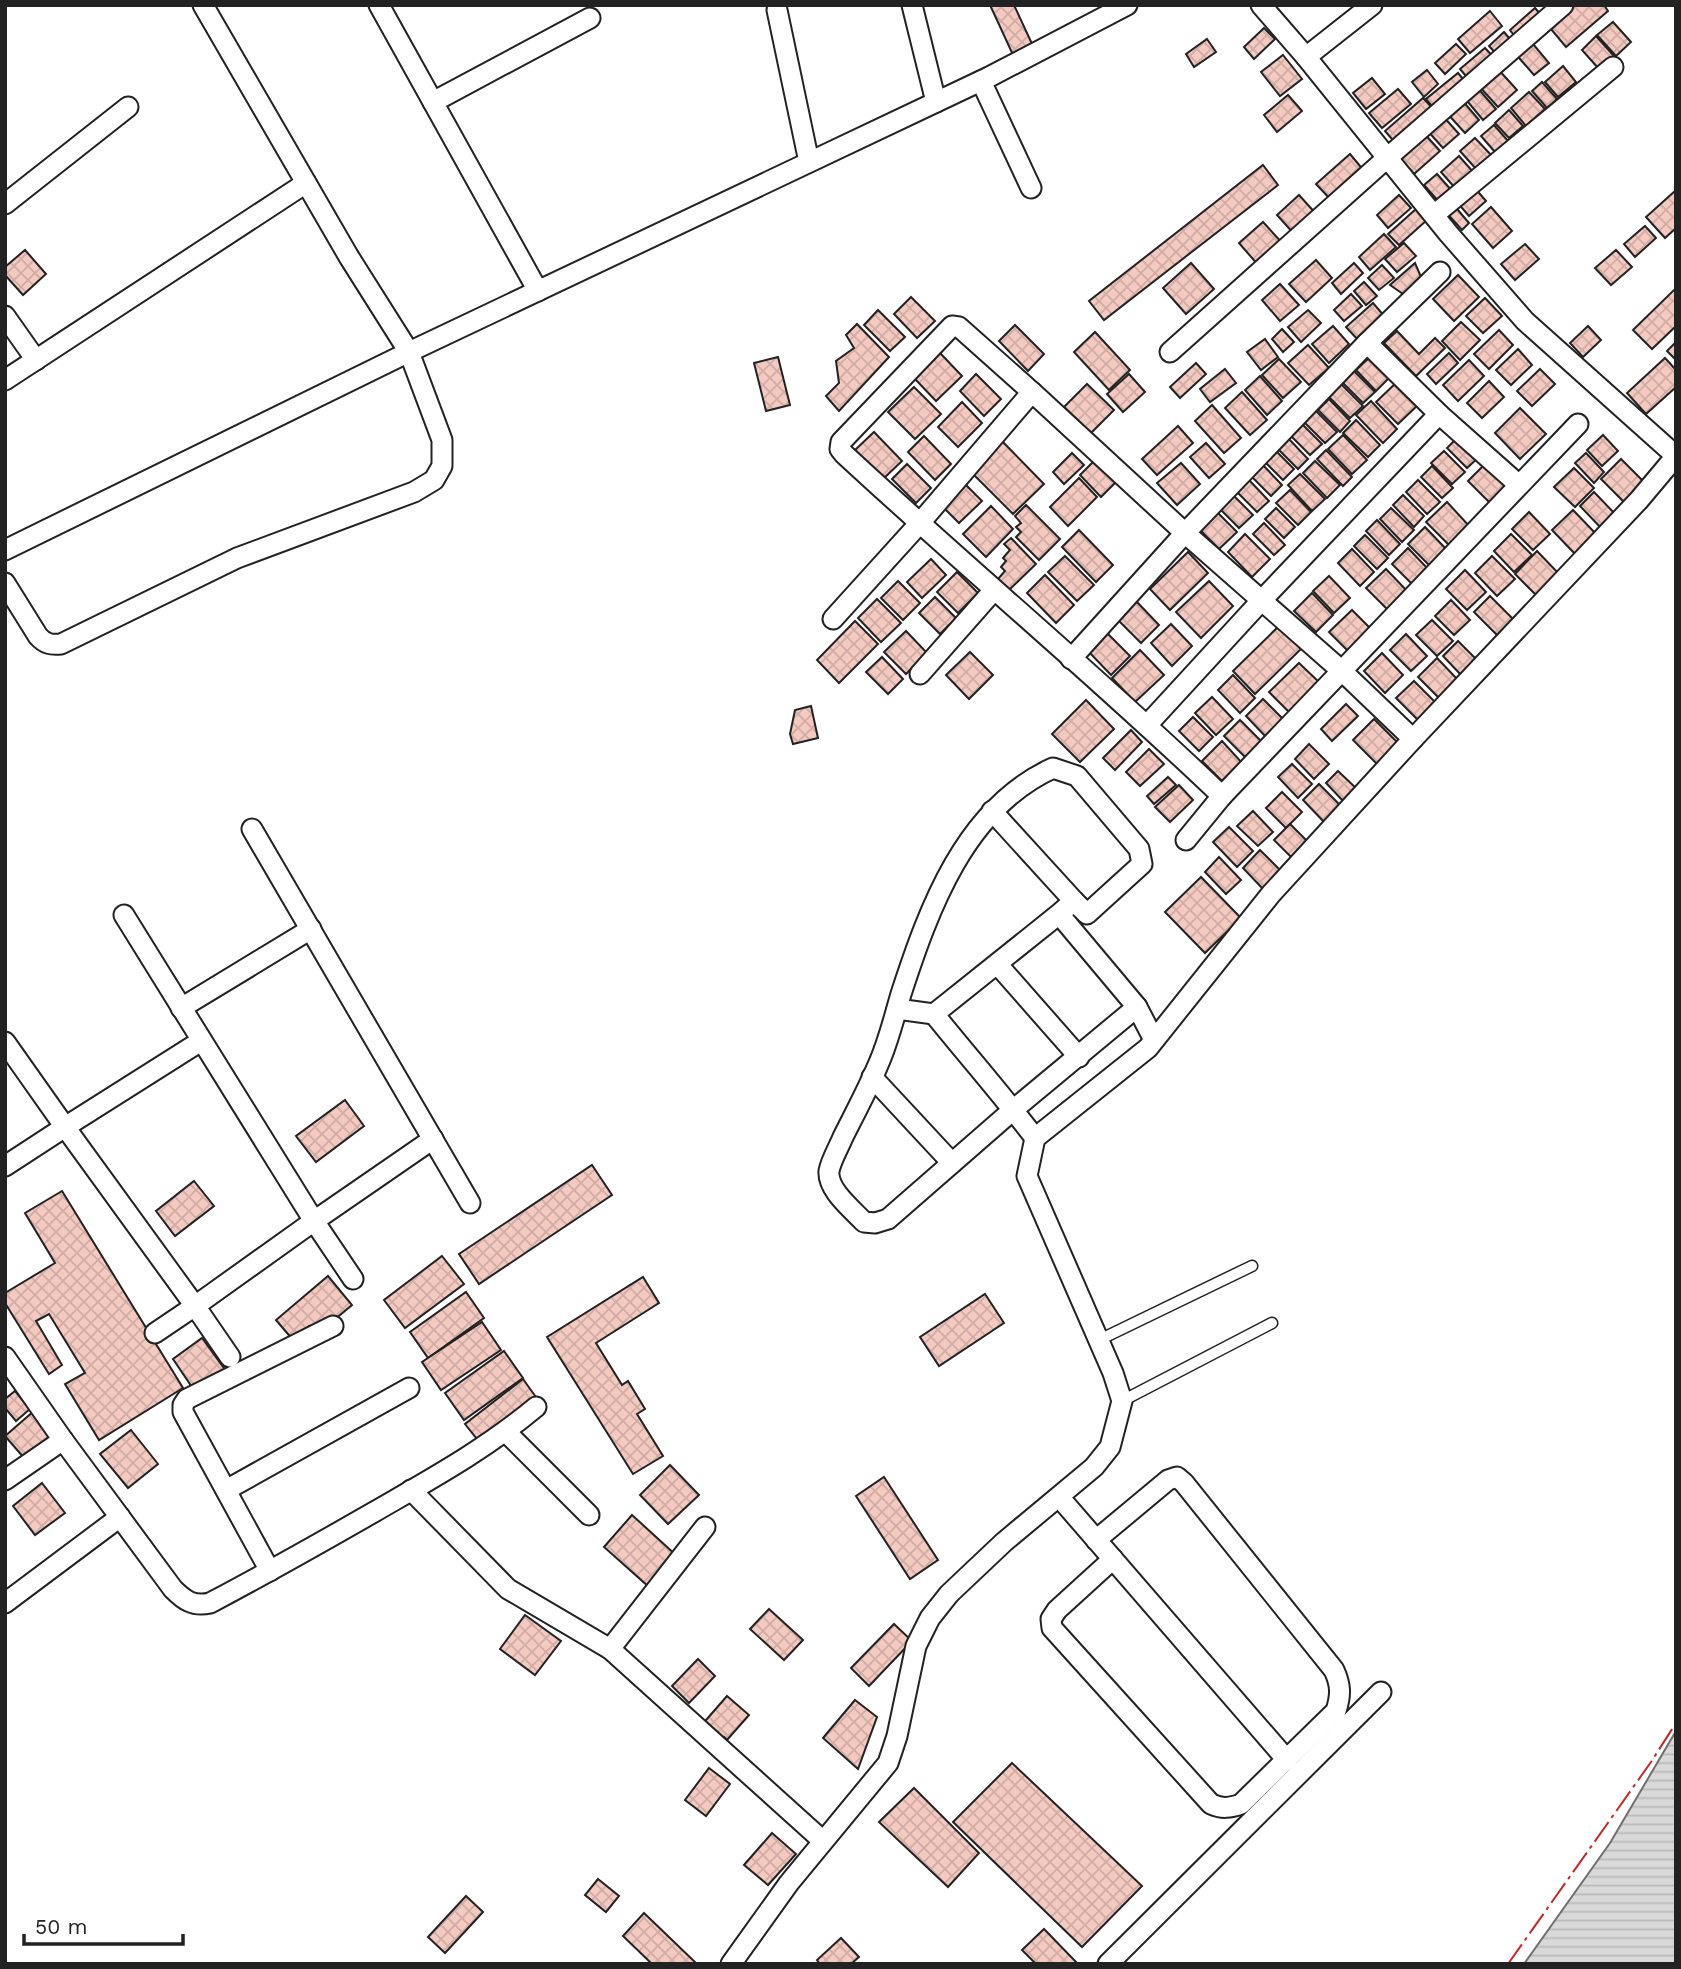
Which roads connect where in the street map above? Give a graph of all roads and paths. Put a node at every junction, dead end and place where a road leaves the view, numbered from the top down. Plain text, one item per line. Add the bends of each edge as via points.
1 (203, 5) edge
2 (379, 5) edge
3 (912, 5) edge
4 (1127, 5) edge
5 (1261, 5) edge
6 (1372, 5) edge
7 (1563, 5) edge
8 (777, 10) dead end
9 (590, 18) dead end
10 (1306, 57) junction
11 (1613, 67) dead end
12 (981, 81) junction
13 (433, 102) junction
14 (936, 102) junction
15 (128, 107) dead end
16 (1387, 158) junction
17 (809, 162) junction
18 (306, 183) junction
19 (1031, 188) dead end
20 (5, 204) edge
21 (1434, 215) junction
22 (1440, 272) dead end
23 (538, 291) junction
24 (5, 316) edge
25 (1367, 343) junction
26 (409, 352) junction
27 (1170, 352) dead end
28 (36, 360) junction
29 (5, 380) edge
30 (1032, 392) junction
31 (1439, 414) junction
32 (1578, 424) dead end
33 (1519, 485) junction
34 (919, 524) junction
35 (1185, 533) junction
36 (5, 550) edge
37 (5, 583) edge
38 (994, 590) junction
39 (1261, 601) junction
40 (833, 620) dead end
41 (1071, 659) junction
42 (1343, 672) junction
43 (920, 674) dead end
44 (1148, 724) junction
45 (1413, 739) junction
46 (1222, 796) junction
47 (992, 811) junction
48 (252, 829) dead end
49 (1186, 839) dead end
50 (1074, 901) junction
51 (1059, 914) junction
52 (124, 915) dead end
53 (311, 929) junction
54 (998, 965) junction
55 (1137, 1007) junction
56 (181, 1008) junction
57 (897, 1009) junction
58 (933, 1014) junction
59 (1154, 1040) junction
60 (201, 1041) junction
61 (5, 1042) edge
62 (1079, 1057) junction
63 (872, 1077) junction
64 (1013, 1110) junction
65 (65, 1127) junction
66 (1035, 1138) junction
67 (433, 1139) junction
68 (952, 1163) junction
69 (5, 1166) edge
70 (470, 1203) dead end
71 (314, 1222) junction
72 (1252, 1266) dead end
73 (353, 1279) dead end
74 (195, 1306) junction
75 (1272, 1323) dead end
76 (333, 1326) dead end
77 (155, 1334) dead end
78 (1099, 1340) junction
79 (5, 1357) edge
80 (230, 1357) dead end
81 (409, 1388) dead end
82 (1122, 1401) junction
83 (536, 1407) dead end
84 (506, 1432) junction
85 (63, 1440) junction
86 (5, 1480) edge
87 (226, 1490) junction
88 (411, 1490) junction
89 (1060, 1498) junction
90 (589, 1515) dead end
91 (120, 1517) junction
92 (705, 1527) dead end
93 (1096, 1540) junction
94 (1113, 1559) junction
95 (270, 1571) junction
96 (5, 1603) edge
97 (610, 1649) junction
98 (1381, 1692) dead end
99 (1287, 1760) junction
100 (823, 1841) junction
101 (731, 1964) edge
102 (1108, 1964) edge

1 - 18 street
2 - 13 street
3 - 14 street
4 - 12 street
5 - 10 street
6 - 10 street
7 - 16 street
8 - 17 street
9 - 13 street
10 - 16 street
11 - 21 street
12 - 14 street
12 - 19 street
13 - 23 street
14 - 17 street
15 - 20 street
16 - 21 street
16 - 27 street
17 - 23 street
18 - 26 street
18 - 28 street
21 - 45 street via 1525,321 1676,456
22 - 25 street
23 - 26 street
24 - 28 street
25 - 31 street
25 - 35 street
26 - 36 street
26 - 37 street via 442,440 442,466 434,480 414,492 237,558 61,644 43,642
28 - 29 street
30 - 34 street
30 - 34 street via 956,325 841,442 844,454
30 - 35 street
31 - 33 street
31 - 39 street
32 - 33 street
33 - 42 street
34 - 38 street
34 - 40 street
35 - 39 street
35 - 41 street
38 - 41 street
38 - 43 street
39 - 42 street
39 - 44 street
41 - 44 street
42 - 45 street
42 - 46 street
44 - 46 street
45 - 59 street via 1271,894
46 - 49 street
47 - 50 street
47 - 50 street via 1054,768 1077,776 1139,849 1142,864 1087,914
47 - 57 street via 944,884
48 - 53 street
50 - 51 street
51 - 54 street
51 - 55 street
52 - 56 street
53 - 56 street
53 - 67 street
54 - 58 street
54 - 62 street
55 - 59 street
55 - 62 street
56 - 60 street
57 - 58 street
57 - 63 street
58 - 64 street
59 - 66 street
60 - 65 street
60 - 71 street
61 - 65 street
62 - 64 street
63 - 68 street
63 - 68 street via 829,1172 834,1189 864,1222 888,1219
64 - 66 street
64 - 68 street
65 - 69 street
65 - 74 street
66 - 78 street via 1027,1176
67 - 70 street
67 - 71 street
71 - 73 street
71 - 74 street
72 - 78 lane
74 - 77 street
74 - 80 street
75 - 82 lane
76 - 87 street via 183,1405
78 - 82 street
79 - 85 street
81 - 87 street
82 - 89 street via 1110,1447
83 - 84 street
84 - 88 street
84 - 90 street
85 - 86 street
85 - 91 street
87 - 95 street
88 - 95 street
88 - 97 street via 508,1589
89 - 93 street
89 - 100 street via 1004,1542 930,1618 916,1646 888,1763
91 - 95 street via 186,1601 210,1603
91 - 96 street
92 - 97 street
93 - 94 street
93 - 99 street via 1168,1480 1177,1477 1184,1483 1339,1681 1336,1711
94 - 99 street
94 - 99 street via 1057,1610 1051,1619 1056,1635 1211,1804 1220,1808 1241,1804
97 - 100 street
98 - 102 street
100 - 101 street

